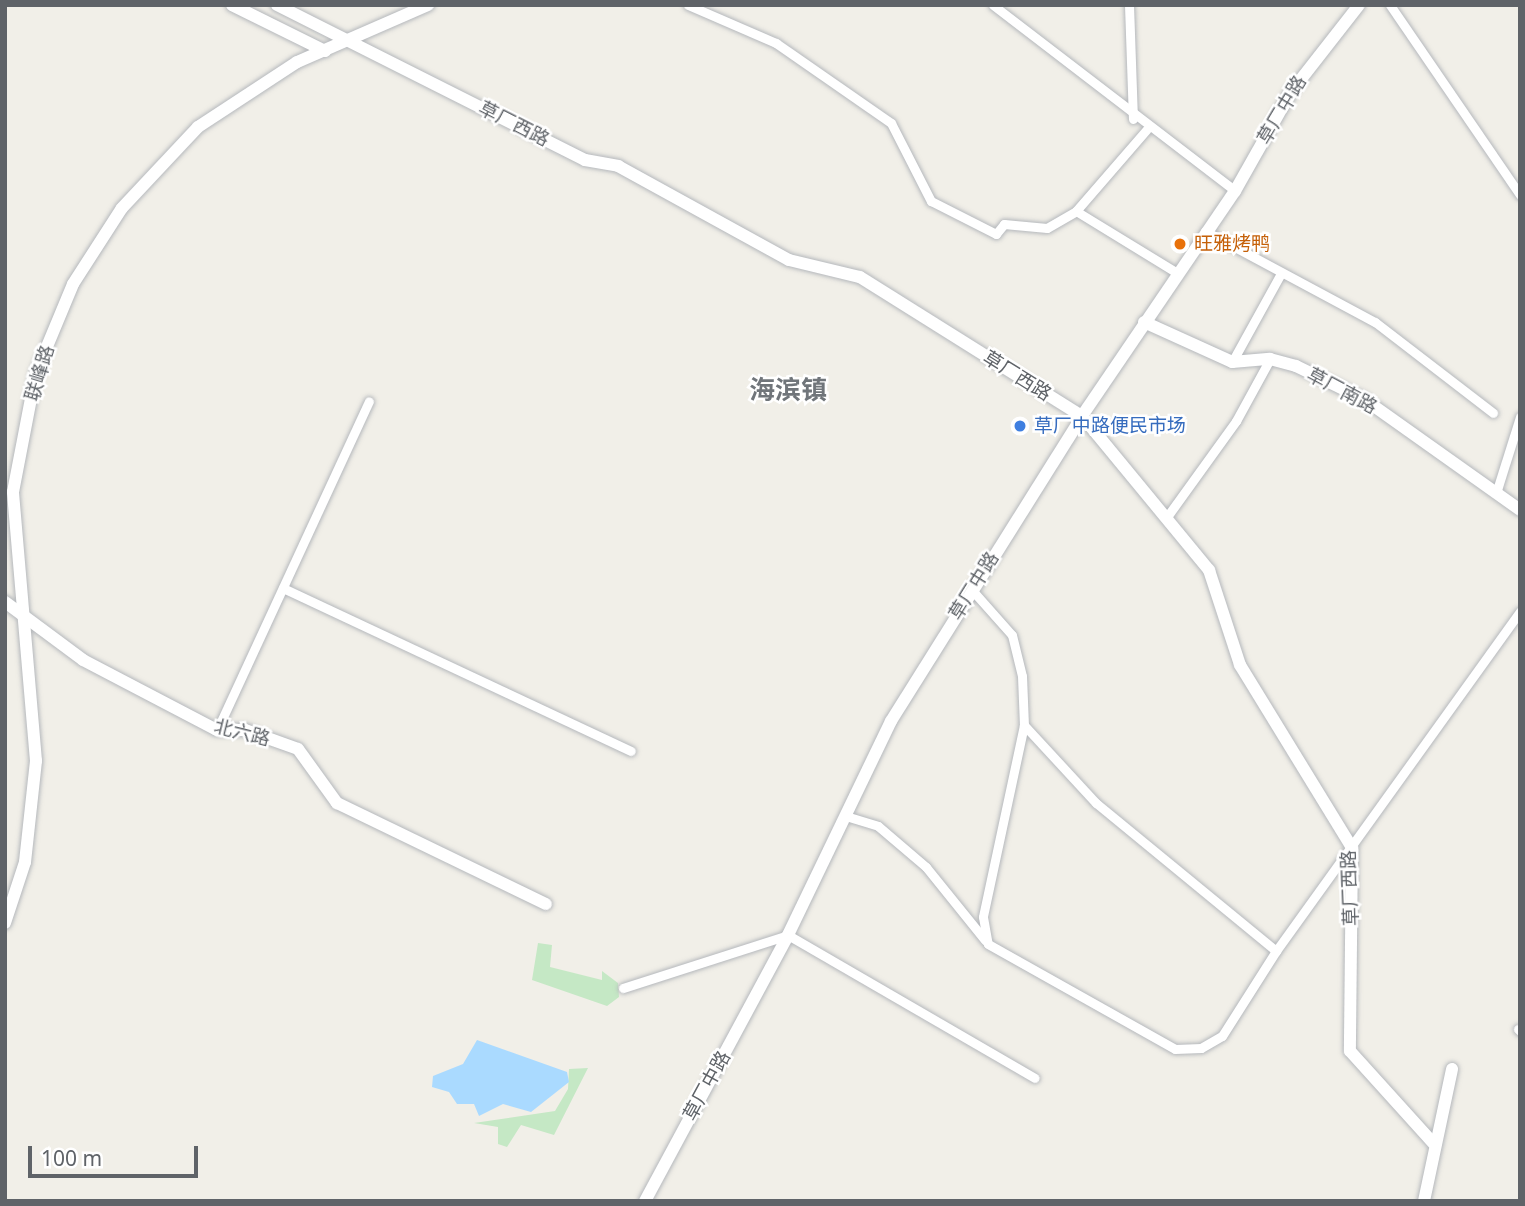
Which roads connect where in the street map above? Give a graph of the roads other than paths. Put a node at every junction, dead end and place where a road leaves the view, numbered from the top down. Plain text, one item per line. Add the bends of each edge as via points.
1 (232, 5) edge
2 (277, 5) edge
3 (428, 5) edge
4 (688, 5) edge
5 (993, 5) edge
6 (1129, 5) edge
7 (1359, 5) edge
8 (1390, 5) edge
9 (351, 43) junction
10 (325, 51) junction
11 (1133, 119) junction
12 (1147, 129) junction
13 (1235, 191) junction
14 (1520, 195) edge
15 (1076, 211) junction
16 (1205, 231) junction
17 (1177, 273) junction
18 (1280, 275) junction
19 (1144, 322) junction
20 (1270, 359) junction
21 (1232, 362) junction
22 (369, 401) dead end
23 (1493, 413) dead end
24 (1082, 416) junction
25 (1520, 417) edge
26 (1496, 493) junction
27 (1520, 510) edge
28 (1169, 514) junction
29 (283, 587) junction
30 (972, 590) junction
31 (5, 602) edge
32 (1520, 612) edge
33 (22, 615) junction
34 (1024, 725) junction
35 (217, 730) junction
36 (631, 751) dead end
37 (849, 817) junction
38 (1352, 848) junction
39 (546, 904) dead end
40 (5, 923) edge
41 (789, 935) junction
42 (988, 944) junction
43 (1276, 951) junction
44 (623, 988) dead end
45 (1452, 1069) dead end
46 (1035, 1078) dead end
47 (1433, 1143) junction
48 (645, 1201) edge
49 (1424, 1201) edge

1 - 10 main road
2 - 9 main road, 草厂西路
3 - 9 main road, 联峰路
4 - 15 street via 776,43 891,123 931,201 996,234 1004,224 1047,228
5 - 11 street
6 - 11 street
7 - 13 main road, 草厂中路 via 1291,92
8 - 14 street
9 - 10 main road, 联峰路
9 - 24 main road, 草厂西路 via 585,160 618,166 789,260 860,277
10 - 33 main road, 联峰路 via 198,127 122,208 73,284 36,373 13,492
11 - 12 street
12 - 13 street
12 - 15 street
13 - 16 main road, 草厂中路
15 - 17 street
16 - 17 main road, 草厂中路
16 - 18 street
17 - 19 main road, 草厂中路
18 - 21 street
18 - 23 street via 1297,276 1375,323
19 - 21 main road, 草厂南路
19 - 24 main road, 草厂中路
20 - 21 main road, 草厂南路
20 - 26 main road, 草厂南路 via 1364,399
20 - 28 street via 1236,421
22 - 29 street
24 - 28 main road, 草厂西路
24 - 30 main road, 草厂中路
25 - 26 street
26 - 27 main road, 草厂南路
28 - 38 main road, 草厂西路 via 1209,570 1240,664
29 - 35 street
29 - 36 street
30 - 34 street via 1012,635
30 - 37 main road, 草厂中路 via 891,721
31 - 33 main road, 北六路
32 - 38 street
33 - 35 main road, 北六路 via 83,660
33 - 40 main road, 联峰路 via 36,761 26,862
34 - 42 street via 983,917
34 - 43 street via 1096,803
35 - 39 main road, 北六路 via 245,730 298,749 337,803
37 - 41 main road, 草厂中路
37 - 42 street via 878,826 926,867
38 - 43 street
38 - 47 main road, 草厂西路 via 1350,1051
41 - 44 street
41 - 46 street
41 - 48 main road, 草厂中路
42 - 43 street via 1175,1049 1201,1048 1222,1036
45 - 47 main road
47 - 49 main road

